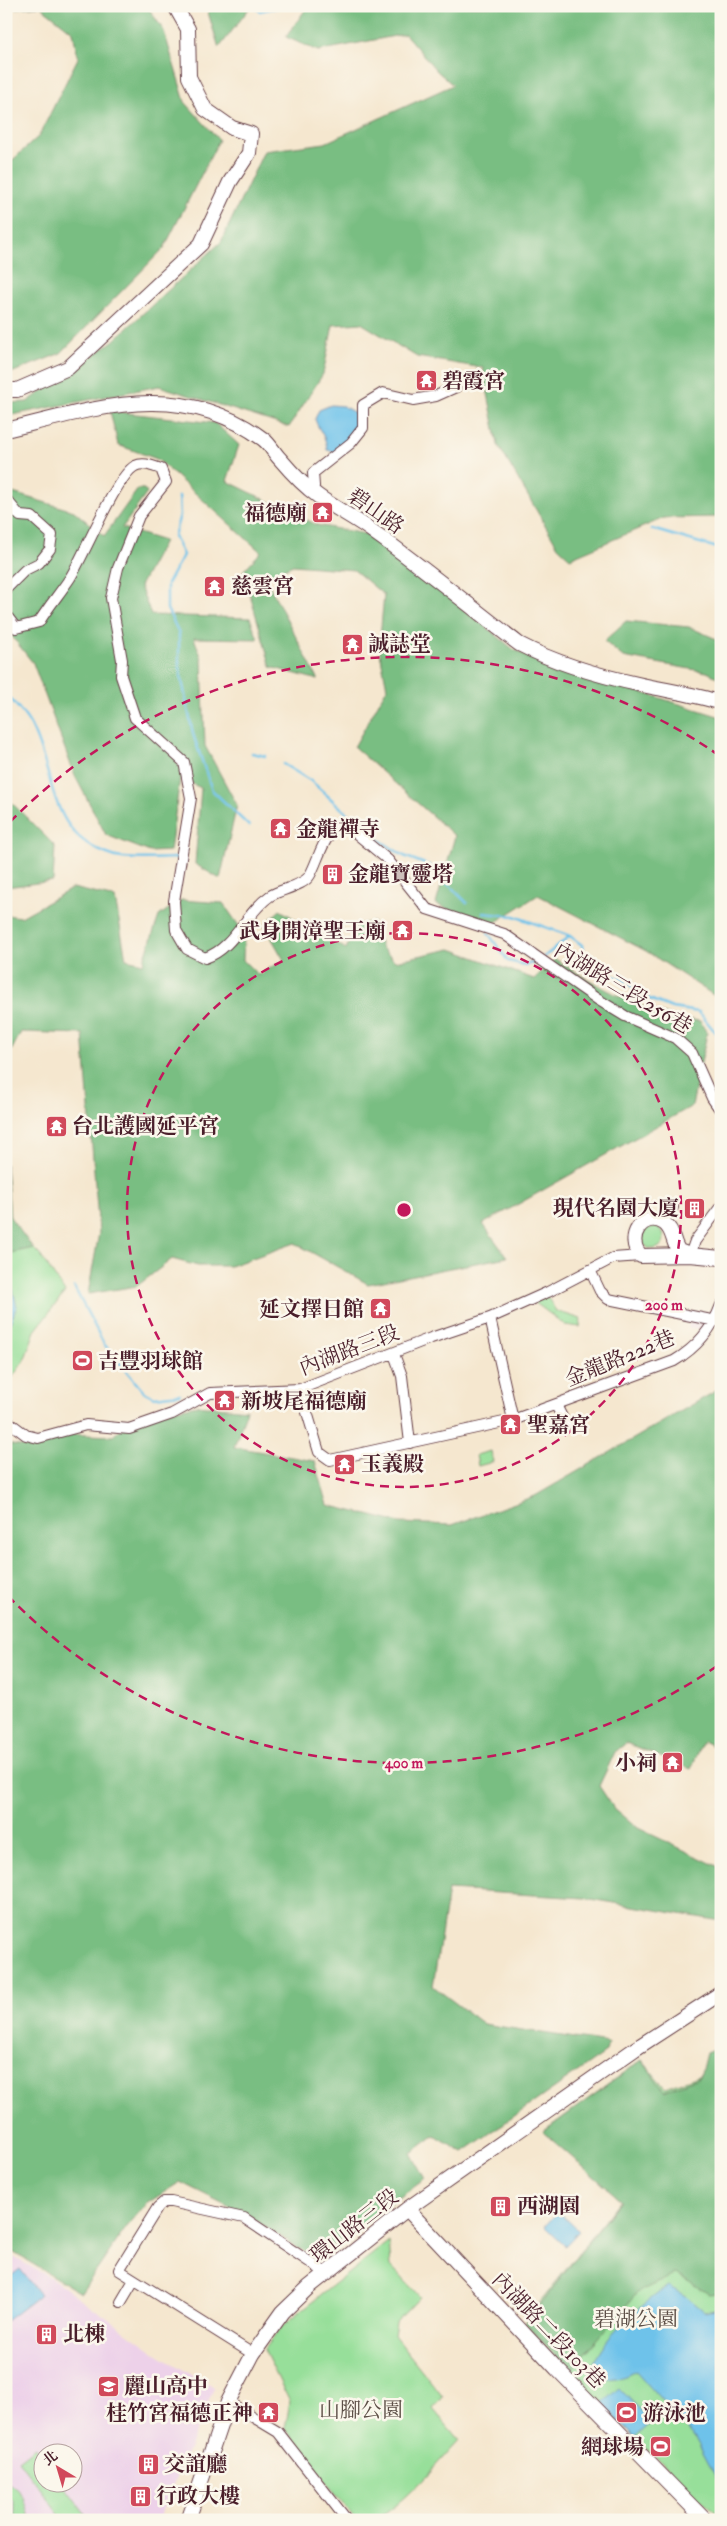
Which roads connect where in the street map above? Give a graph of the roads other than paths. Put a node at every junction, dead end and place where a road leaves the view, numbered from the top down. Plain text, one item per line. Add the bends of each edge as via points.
1 (175, 6) edge
2 (456, 387) dead end
3 (6, 390) edge
4 (6, 430) edge
5 (312, 491) junction
6 (6, 499) edge
7 (6, 589) edge
8 (6, 615) edge
9 (721, 703) edge
10 (721, 1111) edge
11 (721, 1206) edge
12 (672, 1207) dead end
13 (661, 1222) junction
14 (690, 1255) junction
15 (642, 1256) junction
16 (721, 1258) edge
17 (590, 1270) junction
18 (721, 1305) edge
19 (490, 1318) junction
20 (716, 1321) junction
21 (394, 1354) junction
22 (300, 1389) junction
23 (556, 1404) junction
24 (6, 1420) edge
25 (513, 1420) junction
26 (566, 1425) dead end
27 (410, 1443) junction
28 (721, 1993) edge
29 (407, 2209) junction
30 (326, 2273) junction
31 (134, 2280) junction
32 (121, 2302) dead end
33 (253, 2354) junction
34 (228, 2402) junction
35 (188, 2520) edge
36 (348, 2520) edge
37 (705, 2520) edge

1 - 3 street via 188,29 189,77 205,109 232,128 251,134 249,153 230,182 201,244 68,368 17,390
2 - 5 street via 436,396 413,400 383,394 363,405 363,428 351,443 313,472
4 - 5 street, 碧山路 via 75,412 122,405 160,402 207,408 241,423 266,441
5 - 9 street, 碧山路 via 378,534 519,644 544,657 625,681
6 - 7 street via 20,516 32,517 52,535 50,549 39,563 25,570
8 - 10 street, 內湖路三段256巷 via 16,628 39,622 70,578 110,500 125,478 134,467 143,464 160,469 166,482 139,516 118,568 111,598 122,660 121,676 135,718 184,762 191,798 174,901 176,930 187,949 205,958 218,954 270,896 309,878 329,834 337,826 346,825 388,860 427,909 504,934 597,999 625,1016 675,1038 692,1053
11 - 14 street via 695,1241
12 - 13 street
13 - 14 street via 669,1228 679,1251
13 - 15 street via 645,1222 636,1232 634,1245
14 - 15 street
14 - 16 street
15 - 17 street, 內湖路三段 via 613,1258
17 - 19 street, 內湖路三段
17 - 20 street via 600,1291 608,1299
18 - 20 street, 金龍路222巷
19 - 21 street, 內湖路三段
19 - 25 street
20 - 23 street, 金龍路222巷 via 704,1337 674,1361
21 - 22 street, 內湖路三段
21 - 27 street via 402,1376
22 - 24 street, 內湖路三段 via 210,1393 172,1414 129,1429 86,1425 38,1438 26,1435
22 - 27 street, 金龍路222巷 via 319,1452 330,1460
23 - 25 street, 金龍路222巷
23 - 26 street
25 - 27 street, 金龍路222巷
28 - 29 street, 環山路三段
29 - 30 street, 環山路三段
29 - 37 street, 內湖路二段103巷
30 - 31 street via 244,2218 164,2202 151,2216 119,2270
30 - 33 street, 環山路三段 via 283,2312
31 - 32 street
31 - 33 street
33 - 34 street, 環山路三段
34 - 35 street, 環山路三段
34 - 36 street via 278,2432

